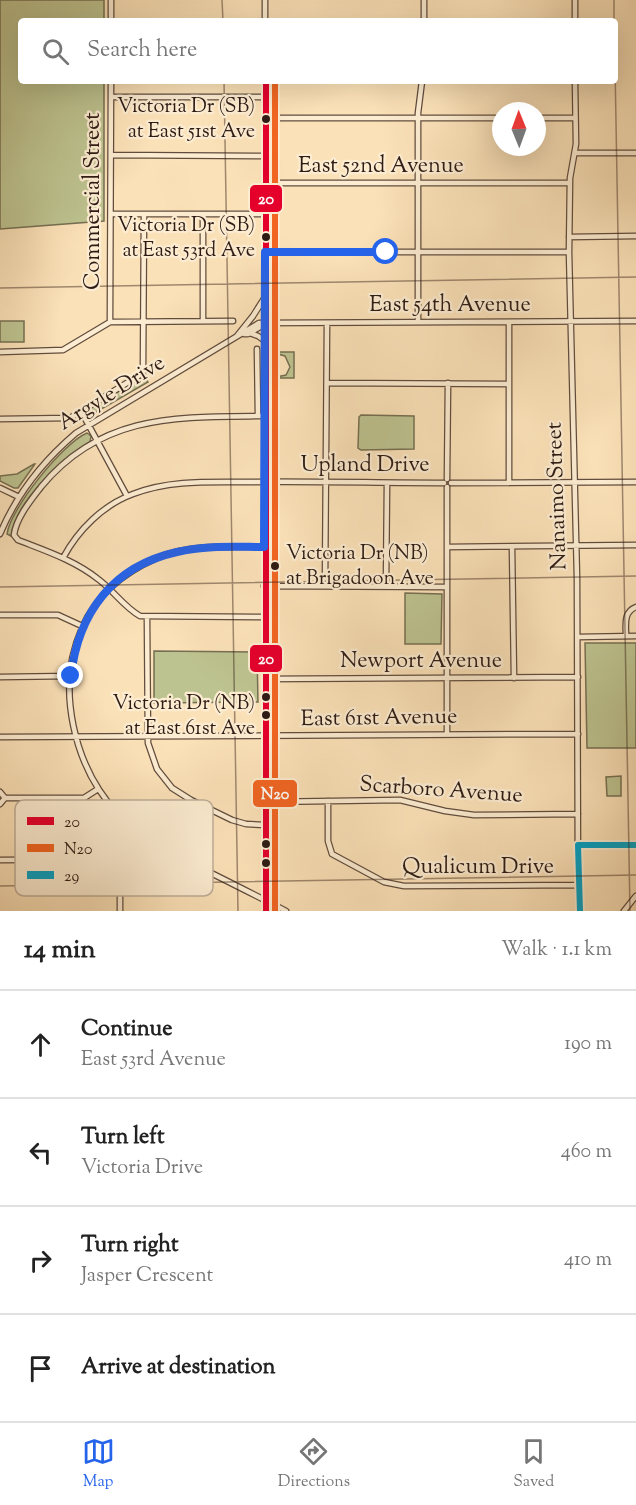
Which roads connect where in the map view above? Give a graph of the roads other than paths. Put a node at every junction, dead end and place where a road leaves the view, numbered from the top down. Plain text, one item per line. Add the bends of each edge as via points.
1 (111, 0) edge
2 (265, 0) edge
3 (424, 0) edge
4 (575, 0) edge
5 (111, 18) edge
6 (266, 18) edge
7 (424, 18) edge
8 (575, 18) edge
9 (111, 84) edge
10 (266, 84) edge
11 (422, 84) edge
12 (575, 84) edge
13 (111, 97) junction
14 (266, 97) junction
15 (266, 118) junction
16 (418, 118) junction
17 (492, 118) edge
18 (546, 118) edge
19 (575, 118) junction
20 (574, 153) junction
21 (636, 153) edge
22 (111, 155) junction
23 (266, 156) junction
24 (265, 183) junction
25 (418, 183) junction
26 (569, 183) junction
27 (111, 214) junction
28 (144, 214) junction
29 (203, 214) junction
30 (265, 214) junction
31 (636, 236) edge
32 (569, 237) junction
33 (265, 252) junction
34 (418, 252) junction
35 (569, 252) junction
36 (264, 297) junction
37 (144, 321) junction
38 (203, 321) junction
39 (233, 321) dead end
40 (636, 321) edge
41 (110, 322) junction
42 (418, 322) junction
43 (509, 322) junction
44 (571, 322) junction
45 (327, 323) junction
46 (265, 324) junction
47 (250, 333) junction
48 (243, 334) junction
49 (235, 338) junction
50 (265, 341) junction
51 (257, 349) dead end
52 (0, 351) edge
53 (258, 376) junction
54 (265, 376) junction
55 (327, 383) junction
56 (448, 383) junction
57 (509, 384) junction
58 (81, 411) junction
59 (258, 416) junction
60 (265, 416) junction
61 (0, 419) edge
62 (89, 424) junction
63 (98, 441) junction
64 (264, 482) junction
65 (326, 482) junction
66 (636, 482) edge
67 (387, 483) junction
68 (447, 483) junction
69 (508, 483) junction
70 (574, 484) junction
71 (0, 488) edge
72 (127, 496) junction
73 (19, 497) junction
74 (0, 534) edge
75 (636, 545) edge
76 (576, 546) junction
77 (264, 547) junction
78 (447, 547) junction
79 (512, 547) junction
80 (63, 558) junction
81 (264, 586) junction
82 (325, 586) junction
83 (386, 586) junction
84 (447, 587) junction
85 (109, 589) junction
86 (636, 607) edge
87 (0, 615) edge
88 (147, 617) junction
89 (264, 617) junction
90 (82, 626) junction
91 (578, 636) junction
92 (626, 636) junction
93 (636, 636) edge
94 (0, 676) edge
95 (71, 676) junction
96 (578, 677) junction
97 (447, 678) junction
98 (514, 678) junction
99 (265, 679) junction
100 (447, 734) junction
101 (578, 734) junction
102 (75, 736) junction
103 (148, 736) junction
104 (265, 736) junction
105 (0, 737) edge
106 (98, 789) junction
107 (0, 792) edge
108 (5, 798) junction
109 (106, 800) edge
110 (190, 800) edge
111 (328, 801) junction
112 (265, 802) junction
113 (0, 804) edge
114 (213, 811) edge
115 (578, 814) junction
116 (265, 825) junction
117 (578, 845) junction
118 (636, 845) edge
119 (0, 860) edge
120 (15, 860) edge
121 (213, 874) edge
122 (578, 885) junction
123 (120, 896) edge
124 (636, 896) edge
125 (266, 900) junction
126 (120, 911) edge
127 (266, 911) edge
128 (286, 911) edge
129 (580, 911) edge
130 (624, 911) edge

1 - 5 street
2 - 6 street
3 - 7 street
4 - 8 street
9 - 13 street, Commercial Street
10 - 14 street
11 - 16 street
12 - 19 street, Nanaimo Street
13 - 14 street
13 - 22 street, Commercial Street
14 - 15 street
15 - 16 street
15 - 23 street
16 - 17 street
16 - 25 street
18 - 19 street
19 - 20 street, Nanaimo Street
20 - 21 street
20 - 26 street, Nanaimo Street
22 - 23 street, East 52nd Avenue
22 - 27 street, Commercial Street
23 - 24 street
24 - 25 street, East 52nd Avenue
24 - 30 street
25 - 26 street, East 52nd Avenue
25 - 34 street
26 - 32 street, Nanaimo Street
27 - 28 street
27 - 41 street, Commercial Street
28 - 29 street
28 - 37 street
29 - 30 street
29 - 38 street
30 - 33 street
31 - 32 street
32 - 35 street, Nanaimo Street
33 - 34 street
33 - 36 street
34 - 35 street
34 - 42 street
35 - 44 street, Nanaimo Street
36 - 46 street
36 - 49 street
37 - 38 street
37 - 41 street
37 - 58 street via 143,373
38 - 39 street
40 - 44 street, East 54th Avenue
41 - 52 street via 63,350
42 - 43 street, East 54th Avenue
42 - 45 street, East 54th Avenue
43 - 44 street, East 54th Avenue
43 - 57 street
44 - 70 street, Nanaimo Street
45 - 46 street, East 54th Avenue
45 - 55 street
46 - 47 street, Argyle Drive
46 - 48 street, Argyle Drive
46 - 50 street
47 - 48 street, Argyle Drive
47 - 50 street
48 - 49 street, Argyle Drive
49 - 62 street, Argyle Drive
50 - 54 street
51 - 53 street
53 - 54 street
53 - 59 street
54 - 60 street
55 - 56 street
55 - 65 street
56 - 57 street
56 - 68 street
57 - 69 street
58 - 61 street via 66,418
58 - 62 street
59 - 60 street
59 - 63 street via 165,419 128,427
60 - 64 street
62 - 63 street
62 - 73 street, Argyle Drive via 50,456
63 - 72 street
63 - 80 street via 76,454 48,480 15,530 15,537
64 - 65 street, Upland Drive
64 - 72 street, Upland Drive via 165,484
64 - 77 street
65 - 67 street, Upland Drive
65 - 82 street
66 - 70 street, Upland Drive
67 - 68 street, Upland Drive
67 - 83 street
68 - 69 street, Upland Drive
68 - 78 street
69 - 70 street, Upland Drive
70 - 76 street, Nanaimo Street
71 - 73 street
72 - 80 street, Upland Drive via 86,526
73 - 74 street, Argyle Drive
75 - 76 street
76 - 79 street
76 - 91 street, Nanaimo Street
77 - 81 street
77 - 85 street via 207,548 158,557
78 - 79 street
78 - 84 street
79 - 98 street
80 - 85 street
81 - 82 street
81 - 89 street
82 - 83 street
83 - 84 street
84 - 97 street
85 - 88 street via 134,612
85 - 90 street
86 - 92 street via 627,615
87 - 90 street via 56,615
88 - 89 street
88 - 103 street
89 - 99 street
90 - 95 street
91 - 92 street
91 - 96 street, Nanaimo Street
92 - 93 street
94 - 95 street
95 - 102 street
96 - 98 street, Newport Avenue
96 - 101 street, Nanaimo Street
97 - 98 street, Newport Avenue
97 - 99 street, Newport Avenue
97 - 100 street
99 - 104 street
100 - 101 street, East 61st Avenue
100 - 104 street, East 61st Avenue
101 - 115 street, Nanaimo Street
102 - 103 street, East 61st Avenue
102 - 105 street, East 61st Avenue
102 - 106 street
103 - 104 street, East 61st Avenue
103 - 110 street via 153,763 165,782
104 - 112 street
106 - 108 street via 84,798
106 - 109 street
107 - 108 street
108 - 113 street
111 - 112 street, Scarboro Avenue
111 - 115 street, Scarboro Avenue via 400,800 474,815
111 - 122 street, Qualicum Drive via 328,842 332,854 384,882 404,886
112 - 116 street
114 - 116 street via 246,824
115 - 117 street, Nanaimo Street
116 - 125 street
117 - 118 street
117 - 122 street, Nanaimo Street
119 - 120 street
121 - 125 street
122 - 129 street, Nanaimo Street
123 - 126 street
124 - 130 street
125 - 127 street
125 - 128 street

